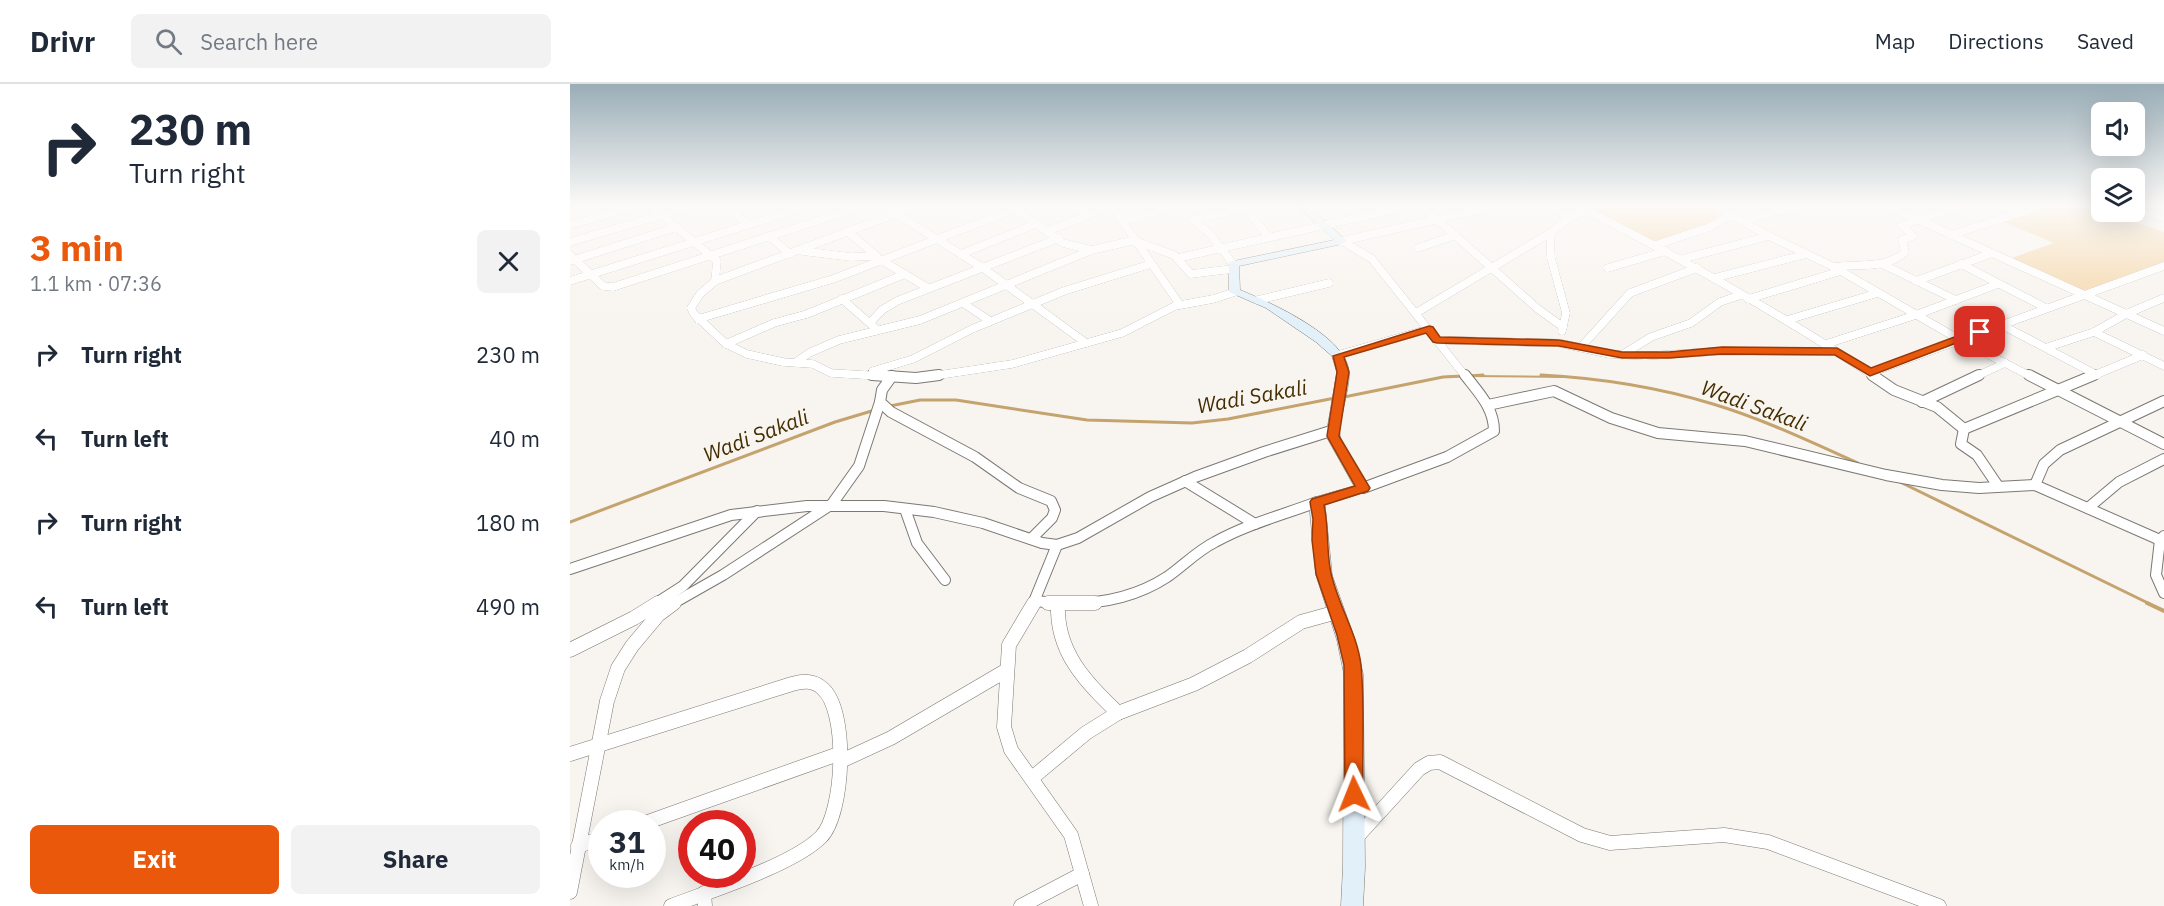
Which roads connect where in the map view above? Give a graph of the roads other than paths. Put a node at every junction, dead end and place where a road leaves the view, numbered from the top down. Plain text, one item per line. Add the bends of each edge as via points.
1 (620, 244) edge
2 (683, 244) edge
3 (697, 244) edge
4 (743, 244) edge
5 (781, 244) edge
6 (815, 244) edge
7 (862, 244) edge
8 (918, 244) edge
9 (947, 244) edge
10 (985, 244) edge
11 (1043, 244) edge
12 (1068, 244) edge
13 (1120, 244) edge
14 (1139, 244) edge
15 (1145, 244) edge
16 (1218, 244) edge
17 (1237, 244) edge
18 (1327, 244) edge
19 (1348, 244) edge
20 (1429, 244) edge
21 (1467, 244) edge
22 (1531, 244) edge
23 (1550, 244) edge
24 (1737, 244) edge
25 (1787, 244) edge
26 (1904, 244) edge
27 (1970, 244) edge
28 (1656, 245) edge
29 (1221, 248) junction
30 (1418, 248) dead end
31 (1092, 250) junction
32 (1666, 251) junction
33 (794, 253) junction
34 (961, 254) junction
35 (1807, 254) junction
36 (1990, 254) junction
37 (711, 255) junction
38 (878, 258) junction
39 (1178, 258) junction
40 (572, 259) edge
41 (1682, 259) junction
42 (1151, 264) junction
43 (1882, 264) junction
44 (1961, 264) junction
45 (1233, 266) junction
46 (2164, 266) edge
47 (1493, 267) junction
48 (983, 268) junction
49 (1608, 268) dead end
50 (1697, 268) junction
51 (1837, 269) junction
52 (2154, 269) junction
53 (2164, 273) edge
54 (591, 274) junction
55 (905, 274) junction
56 (1714, 278) junction
57 (570, 281) edge
58 (715, 281) junction
59 (1916, 281) junction
60 (1329, 283) dead end
61 (1998, 284) junction
62 (1006, 286) junction
63 (928, 288) junction
64 (1235, 292) junction
65 (1878, 293) junction
66 (2085, 295) junction
67 (1744, 297) junction
68 (2164, 298) edge
69 (842, 299) junction
70 (1258, 300) junction
71 (1956, 300) junction
72 (963, 303) junction
73 (1032, 303) junction
74 (1180, 305) junction
75 (2046, 308) junction
76 (1416, 313) junction
77 (2126, 314) junction
78 (1916, 315) junction
79 (698, 320) junction
80 (1787, 320) junction
81 (990, 321) junction
82 (2000, 324) junction
83 (874, 327) junction
84 (1563, 327) junction
85 (1429, 329) junction
86 (2164, 331) edge
87 (2094, 332) junction
88 (1437, 340) junction
89 (1960, 340) junction
90 (1559, 343) junction
91 (726, 344) junction
92 (1086, 344) junction
93 (1826, 344) junction
94 (1582, 346) junction
95 (2048, 347) junction
96 (1837, 352) junction
97 (1622, 355) junction
98 (2143, 355) junction
99 (1338, 356) junction
100 (796, 362) junction
101 (2005, 363) junction
102 (2164, 366) edge
103 (1870, 373) junction
104 (864, 374) junction
105 (2097, 375) junction
106 (892, 376) junction
107 (2060, 391) junction
108 (880, 402) junction
109 (1922, 402) junction
110 (1488, 405) junction
111 (2162, 405) edge
112 (2121, 422) junction
113 (1964, 429) junction
114 (1334, 430) junction
115 (2164, 444) edge
116 (2164, 459) edge
117 (1185, 481) junction
118 (2035, 485) junction
119 (1998, 486) junction
120 (1363, 488) junction
121 (1317, 502) junction
122 (832, 504) junction
123 (2088, 508) junction
124 (905, 509) junction
125 (757, 511) junction
126 (1255, 524) junction
127 (2162, 538) edge
128 (1031, 539) junction
129 (1057, 545) junction
130 (570, 569) edge
131 (945, 580) dead end
132 (2164, 593) edge
133 (678, 599) junction
134 (662, 601) junction
135 (1035, 601) junction
136 (1058, 604) junction
137 (1337, 612) junction
138 (570, 650) edge
139 (1007, 670) junction
140 (1118, 713) junction
141 (599, 746) junction
142 (570, 754) edge
143 (841, 757) junction
144 (1032, 778) junction
145 (666, 816) edge
146 (1356, 838) junction
147 (588, 843) edge
148 (578, 846) junction
149 (1082, 874) junction
150 (570, 892) edge
151 (705, 900) edge
152 (671, 906) edge
153 (1021, 906) edge
154 (1091, 906) edge
155 (1352, 906) edge
156 (1939, 906) edge

1 - 40 street
2 - 54 street
3 - 37 street
4 - 37 street
5 - 33 street
6 - 33 street
7 - 38 street
8 - 38 street
9 - 34 street
10 - 34 street
11 - 48 street
12 - 31 street
13 - 31 street
14 - 42 street
15 - 39 street
16 - 29 street
17 - 29 street
18 - 45 street
19 - 76 street via 1372,259
20 - 30 street
21 - 47 street
22 - 47 street
23 - 84 street via 1565,307
24 - 41 street
25 - 35 street
26 - 43 street via 1904,254
27 - 36 street
28 - 32 street
29 - 39 street
29 - 45 street
31 - 62 street
32 - 41 street
32 - 49 street
33 - 38 street
33 - 58 street
34 - 48 street
35 - 51 street
35 - 56 street
36 - 44 street
36 - 66 street
37 - 54 street via 613,287 603,286
37 - 58 street via 717,261
38 - 55 street
38 - 79 street via 833,279
39 - 45 street via 1191,274
40 - 54 street
41 - 50 street
42 - 73 street
42 - 74 street
43 - 51 street via 1847,263
43 - 59 street
44 - 59 street
44 - 61 street
45 - 64 street
46 - 52 street
47 - 76 street
47 - 84 street
48 - 62 street
48 - 63 street
50 - 56 street
50 - 94 street via 1630,293
51 - 65 street
51 - 67 street
52 - 53 street
52 - 66 street
54 - 57 street
55 - 63 street
55 - 69 street
56 - 67 street
58 - 79 street via 693,302 691,308
59 - 71 street
60 - 70 street
61 - 71 street
61 - 75 street
62 - 72 street
62 - 73 street
63 - 83 street via 882,310
64 - 70 street
64 - 74 street
65 - 78 street
65 - 80 street
66 - 75 street
66 - 77 street
67 - 80 street
67 - 97 street via 1720,302 1691,323 1651,337
68 - 77 street
69 - 83 street
69 - 91 street
70 - 99 street via 1320,339
71 - 78 street
72 - 81 street
72 - 83 street via 897,327
73 - 81 street
73 - 92 street
74 - 92 street via 1122,333
75 - 82 street
76 - 85 street
77 - 86 street
77 - 87 street
78 - 89 street
78 - 93 street
79 - 91 street
80 - 93 street
81 - 104 street via 913,359
82 - 89 street
82 - 95 street
83 - 100 street
84 - 90 street
85 - 88 street
85 - 99 street
87 - 95 street
87 - 98 street
88 - 90 street
88 - 110 street
89 - 101 street
89 - 103 street
90 - 94 street
91 - 100 street via 762,358
92 - 106 street via 970,372 916,378
93 - 96 street
94 - 97 street
95 - 105 street
96 - 97 street
96 - 103 street
98 - 102 street
98 - 105 street
99 - 114 street via 1343,372
100 - 104 street via 813,364 831,374
101 - 107 street
101 - 109 street
103 - 109 street via 1894,390
104 - 106 street
105 - 107 street
106 - 108 street via 882,390
107 - 112 street
107 - 113 street
108 - 122 street via 859,466
108 - 128 street via 891,412 975,457 1019,488 1051,501 1055,510 1052,518
109 - 113 street via 1947,413
110 - 119 street via 1554,391 1647,430 1745,441 1898,477 1971,488
110 - 120 street via 1494,431 1478,442 1431,466
111 - 112 street
112 - 115 street
112 - 118 street via 2060,450 2044,464
113 - 119 street via 1961,444 1977,455
114 - 117 street
114 - 120 street via 1337,446
116 - 123 street via 2119,482
117 - 126 street
117 - 129 street
118 - 119 street
118 - 123 street
120 - 121 street
121 - 126 street
121 - 137 street via 1324,574
122 - 124 street
122 - 125 street
122 - 133 street via 723,575
123 - 127 street
124 - 128 street via 984,523
124 - 131 street via 917,543
125 - 130 street via 731,515
125 - 134 street via 683,586
126 - 136 street via 1214,543 1148,587 1103,602
127 - 132 street via 2156,575
128 - 129 street
129 - 135 street
133 - 134 street
133 - 141 street via 658,615 618,668
134 - 138 street
135 - 136 street
135 - 139 street via 1009,645
136 - 140 street via 1057,626 1075,664 1090,686
137 - 140 street via 1301,622 1248,657 1194,684
137 - 146 street via 1352,665
139 - 143 street via 891,738
139 - 144 street via 1004,727 1011,750
140 - 144 street via 1086,733
141 - 142 street
141 - 143 street via 731,701 808,682 822,685 828,694 837,720
141 - 148 street
143 - 145 street
143 - 151 street via 831,821 822,837 802,852
144 - 149 street via 1071,835
146 - 155 street
146 - 156 street via 1419,769 1440,762 1582,835 1610,843 1724,835 1768,842
147 - 148 street
148 - 150 street
149 - 153 street
149 - 154 street
151 - 152 street

